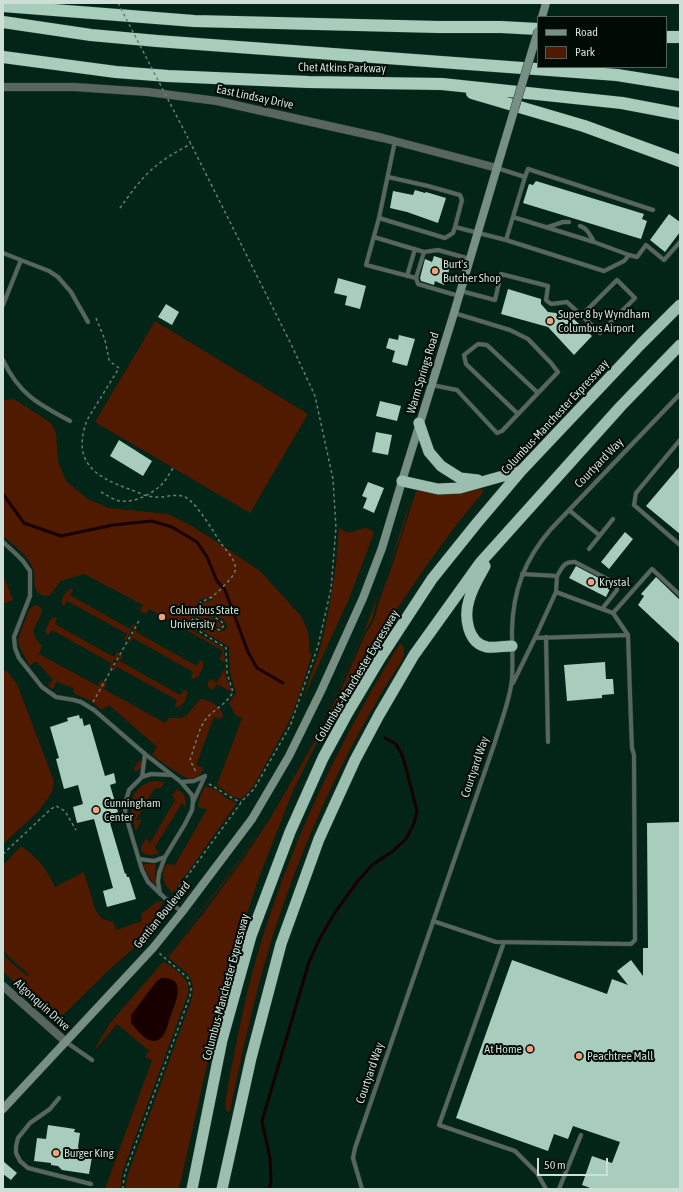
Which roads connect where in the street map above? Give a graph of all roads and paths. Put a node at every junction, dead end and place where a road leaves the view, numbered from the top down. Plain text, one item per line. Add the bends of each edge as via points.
1 (118, 3) edge
2 (546, 3) edge
3 (3, 6) edge
4 (542, 16) edge
5 (3, 22) edge
6 (537, 30) edge
7 (537, 33) edge
8 (667, 37) edge
9 (680, 38) edge
10 (3, 57) edge
11 (442, 84) junction
12 (680, 85) edge
13 (3, 87) edge
14 (680, 114) edge
15 (395, 141) junction
16 (191, 144) junction
17 (680, 161) edge
18 (497, 168) junction
19 (388, 177) junction
20 (525, 177) junction
21 (120, 208) dead end
22 (653, 210) dead end
23 (513, 217) junction
24 (379, 218) junction
25 (569, 222) dead end
26 (580, 226) dead end
27 (455, 227) junction
28 (547, 228) junction
29 (478, 232) junction
30 (374, 237) junction
31 (506, 240) junction
32 (594, 242) junction
33 (680, 242) edge
34 (415, 249) junction
35 (424, 252) junction
36 (3, 253) edge
37 (629, 255) junction
38 (470, 259) junction
39 (21, 260) junction
40 (406, 276) junction
41 (416, 278) junction
42 (460, 294) junction
43 (680, 304) edge
44 (3, 305) edge
45 (454, 313) junction
46 (581, 316) junction
47 (96, 318) dead end
48 (88, 322) dead end
49 (680, 345) edge
50 (3, 360) edge
51 (431, 385) junction
52 (538, 393) junction
53 (680, 394) edge
54 (518, 414) junction
55 (70, 421) dead end
56 (419, 423) junction
57 (680, 440) edge
58 (173, 468) dead end
59 (521, 470) junction
60 (402, 480) junction
61 (485, 481) junction
62 (101, 492) dead end
63 (146, 495) junction
64 (569, 510) junction
65 (613, 519) dead end
66 (599, 535) junction
67 (3, 542) edge
68 (497, 544) junction
69 (680, 545) edge
70 (589, 549) dead end
71 (522, 574) junction
72 (557, 576) junction
73 (556, 592) junction
74 (680, 595) edge
75 (602, 609) junction
76 (613, 613) junction
77 (140, 619) dead end
78 (628, 635) junction
79 (546, 637) junction
80 (535, 638) junction
81 (512, 646) junction
82 (511, 687) junction
83 (90, 708) junction
84 (296, 710) dead end
85 (310, 714) joint
86 (548, 742) dead end
87 (145, 754) junction
88 (173, 775) junction
89 (142, 777) junction
90 (202, 779) junction
91 (181, 782) junction
92 (193, 802) junction
93 (241, 802) dead end
94 (76, 830) dead end
95 (3, 854) edge
96 (165, 857) junction
97 (139, 859) junction
98 (160, 894) junction
99 (182, 912) junction
100 (433, 921) junction
101 (504, 942) junction
102 (3, 986) edge
103 (190, 996) dead end
104 (66, 1042) junction
105 (92, 1060) dead end
106 (59, 1098) dead end
107 (3, 1109) edge
108 (581, 1135) dead end
109 (91, 1184) dead end
110 (123, 1189) edge
111 (192, 1189) edge
112 (222, 1189) edge
113 (362, 1189) edge
114 (546, 1189) edge
115 (558, 1189) edge

1 - 16 path, bridge
2 - 4 main road
3 - 6 highway via 194,21
5 - 12 highway, Chet Atkins Parkway via 91,35 618,75
7 - 18 main road, Warm Springs Road, bridge
8 - 9 highway
10 - 11 highway, Chet Atkins Parkway via 168,76
11 - 14 highway, Chet Atkins Parkway via 622,104
11 - 17 highway via 584,126
13 - 15 street, East Lindsay Drive via 74,87 148,92 218,101
15 - 18 street, East Lindsay Drive
15 - 19 lane
16 - 21 path via 148,173
16 - 84 path via 315,396 333,479 336,528 331,589 318,646
18 - 20 lane
18 - 29 main road, Warm Springs Road
19 - 24 lane
19 - 27 lane via 460,195 462,200
20 - 22 lane via 528,169
20 - 23 lane
23 - 28 lane
23 - 31 lane
24 - 27 lane via 445,238
24 - 30 lane
25 - 28 lane
26 - 32 lane via 588,231
27 - 29 lane
28 - 32 lane
29 - 31 lane
29 - 38 main road, Warm Springs Road
30 - 34 lane
30 - 40 lane via 366,265
31 - 37 lane via 604,271 624,261
32 - 37 lane
33 - 37 lane via 664,260 646,245 637,257
34 - 35 lane
34 - 40 lane
35 - 38 lane via 438,250
35 - 41 lane
36 - 39 lane
38 - 42 main road, Warm Springs Road
39 - 44 lane
39 - 48 lane via 58,277 71,292
40 - 41 lane
41 - 42 lane via 418,284
42 - 45 main road, Warm Springs Road
42 - 46 lane via 494,300 502,274 548,286 546,300 551,304 567,302
43 - 59 highway, Columbus-Manchester Expressway
45 - 51 main road, Warm Springs Road
45 - 52 lane via 510,330 528,339 558,372
46 - 46 lane via 600,333 635,298 617,280
47 - 63 path via 105,340 109,360 119,368 87,420 82,436 82,451 94,471 112,482
49 - 68 highway via 621,406
50 - 55 lane via 23,391 44,407
51 - 54 lane via 457,390 497,433
51 - 56 main road, Warm Springs Road
52 - 54 lane
52 - 54 lane via 487,345 478,344 464,355 466,364
53 - 64 lane, Courtyard Way
56 - 60 main road, Warm Springs Road
56 - 61 highway via 429,452 441,466 460,478
57 - 69 lane via 636,493 634,505
58 - 63 path via 161,485
59 - 61 highway
59 - 111 highway, Columbus-Manchester Expressway via 432,579 381,657 323,758 290,832 251,936 222,1040
60 - 61 highway via 438,488 460,488
60 - 85 main road, Warm Springs Road via 364,598
62 - 63 path via 120,501
63 - 90 path via 177,495 189,499 210,524 236,566 234,575 213,596 200,603 201,608 222,622 224,627 218,630 194,618 191,621 194,628 226,648 227,672 233,692 230,699 206,719 202,726 190,760
64 - 66 lane
64 - 71 lane, Courtyard Way via 541,541
65 - 66 lane
66 - 70 lane
67 - 83 lane via 30,571 30,596 14,638 19,658 42,687 56,697 81,702
68 - 81 highway via 468,601 469,630 475,641 486,647
68 - 112 highway via 480,563 405,669 355,760 319,839 281,944 251,1058
71 - 72 lane
71 - 81 lane, Courtyard Way via 515,597
72 - 73 lane
72 - 75 lane via 564,564 575,562 615,583 617,590
73 - 75 lane
73 - 80 lane
74 - 76 lane via 652,569
75 - 76 lane
76 - 78 lane
77 - 83 path
78 - 79 lane
78 - 101 lane via 634,755 635,940 631,944
79 - 80 lane
79 - 86 lane
80 - 82 lane
81 - 82 lane, Courtyard Way
82 - 100 lane, Courtyard Way via 495,742
83 - 87 lane
85 - 99 main road, Gentian Boulevard via 252,819
87 - 88 lane
87 - 89 lane
88 - 89 lane via 151,774
88 - 91 lane
89 - 97 lane via 129,790 125,813
90 - 91 lane
90 - 92 lane
90 - 93 path
91 - 92 lane via 192,795
92 - 96 lane via 185,824
94 - 95 path via 65,811 56,806
96 - 97 lane via 154,861
96 - 98 lane via 159,873
97 - 98 lane via 148,882
98 - 99 lane
99 - 104 main road, Gentian Boulevard via 153,948
100 - 101 lane via 496,942
100 - 113 lane, Courtyard Way via 355,1148 353,1158
101 - 114 lane via 439,1125 515,1151 537,1174
102 - 104 street, Algonquin Drive
103 - 110 path via 125,1173
104 - 105 lane
104 - 107 main road, Gentian Boulevard
106 - 109 lane via 50,1109 30,1123 18,1138 16,1153 28,1168
108 - 115 lane

